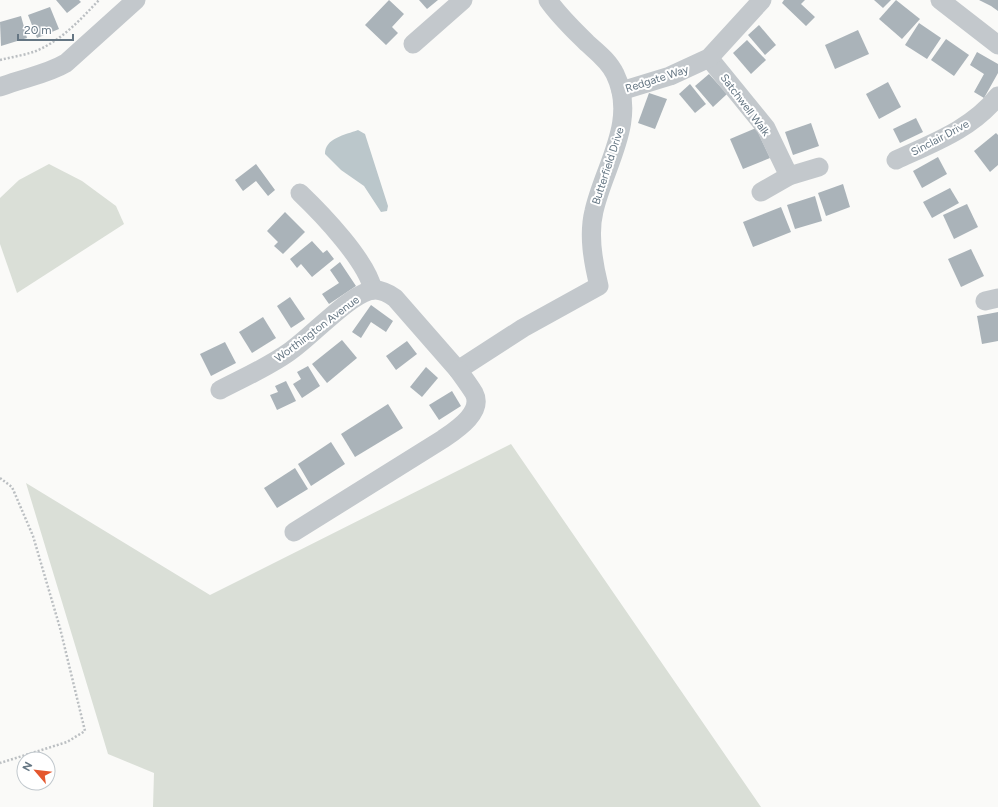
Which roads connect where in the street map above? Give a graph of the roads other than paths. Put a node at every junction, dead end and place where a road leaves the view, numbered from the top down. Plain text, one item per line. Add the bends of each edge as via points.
1 (463, 0) edge
2 (548, 0) edge
3 (762, 0) edge
4 (940, 0) edge
5 (134, 1) edge
6 (413, 44) dead end
7 (998, 45) edge
8 (709, 58) junction
9 (0, 87) edge
10 (621, 90) junction
11 (998, 96) edge
12 (896, 160) dead end
13 (819, 167) dead end
14 (789, 176) junction
15 (761, 192) dead end
16 (300, 193) dead end
17 (373, 290) junction
18 (458, 370) junction
19 (220, 390) dead end
20 (294, 532) dead end

1 - 6 street
2 - 10 street, Butterfield Drive via 564,20 608,64
3 - 8 street, Redgate Way
4 - 7 street
5 - 9 street via 66,63 56,69 21,78
8 - 10 street, Redgate Way via 670,76
8 - 14 street, Satchwell Walk via 766,128
10 - 18 street, Butterfield Drive via 622,131 593,212 593,258 599,286 523,328
11 - 12 street, Sinclair Drive via 983,113 965,127
13 - 14 street
14 - 15 street
16 - 17 street via 337,232 368,274
17 - 18 street via 383,291 395,298
17 - 19 street, Worthington Avenue via 353,300 289,352
18 - 20 street via 476,399 474,410 464,422 443,439

